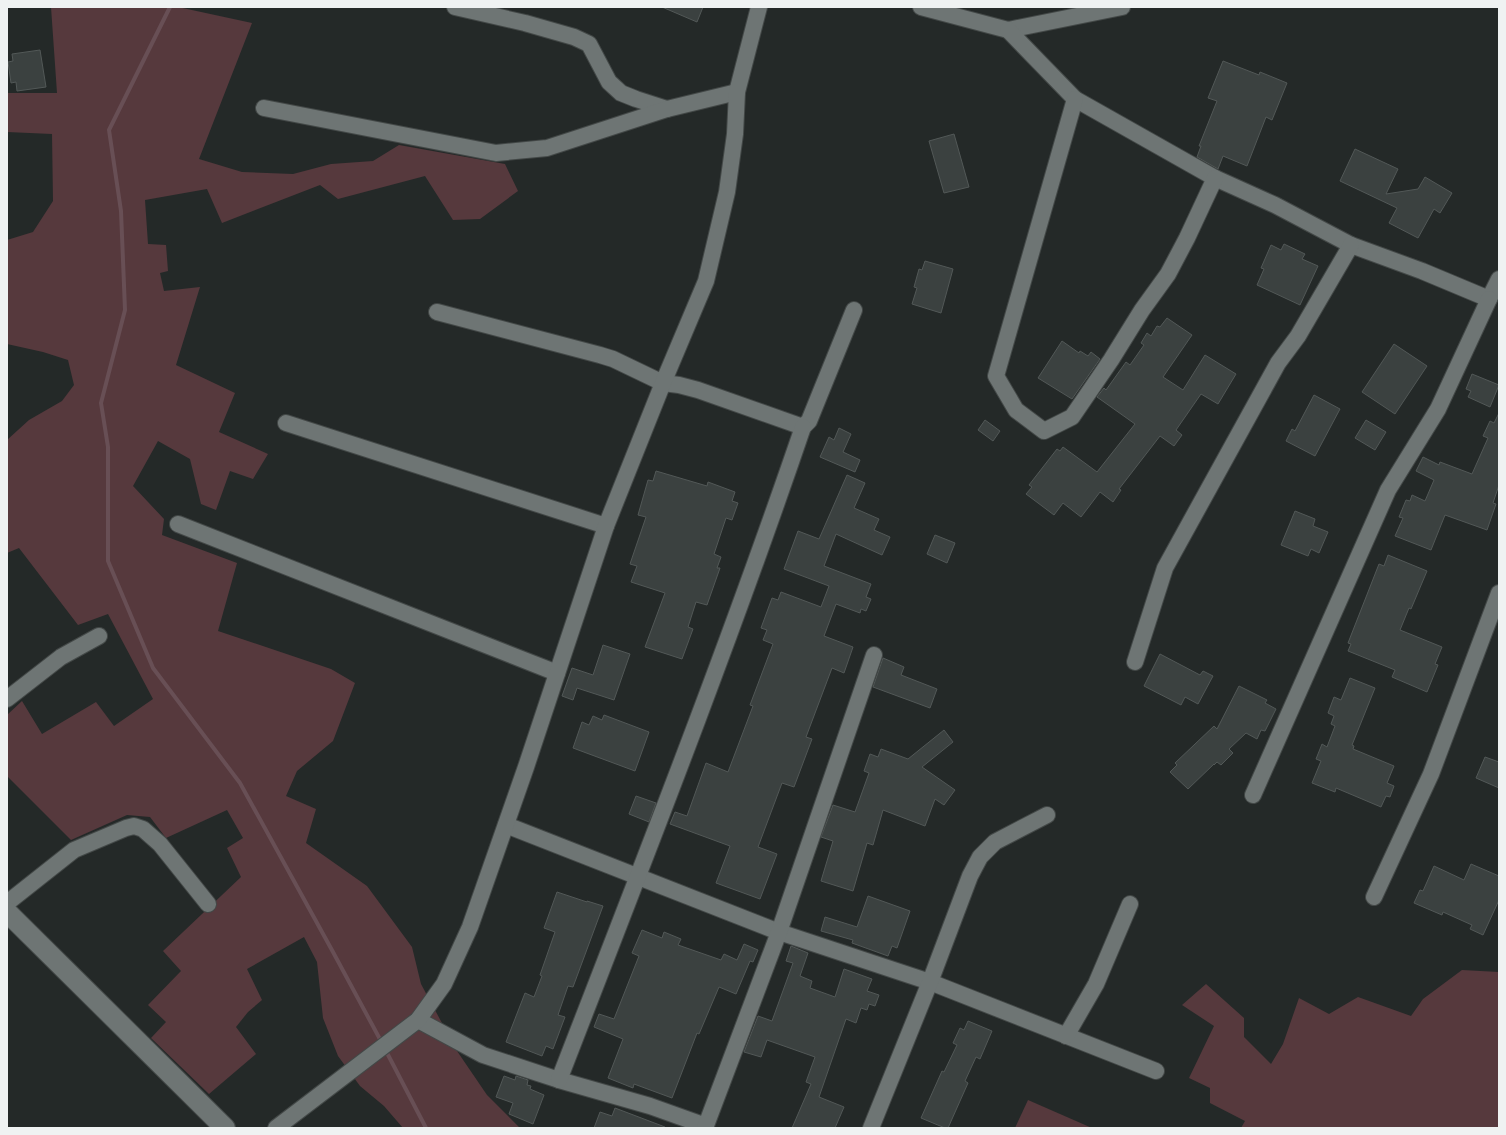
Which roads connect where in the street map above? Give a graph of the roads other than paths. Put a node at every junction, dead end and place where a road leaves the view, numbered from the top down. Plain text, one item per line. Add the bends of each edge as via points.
1 (455, 7) edge
2 (758, 7) edge
3 (921, 7) edge
4 (1122, 7) edge
5 (1008, 30) junction
6 (736, 92) junction
7 (1074, 99) junction
8 (264, 108) dead end
9 (667, 109) junction
10 (1215, 178) junction
11 (1351, 246) junction
12 (1499, 279) edge
13 (1490, 299) junction
14 (854, 310) dead end
15 (437, 312) dead end
16 (663, 383) junction
17 (286, 422) dead end
18 (803, 427) junction
19 (178, 524) dead end
20 (606, 526) junction
21 (1499, 593) edge
22 (99, 636) dead end
23 (874, 655) dead end
24 (1135, 662) dead end
25 (557, 673) junction
26 (7, 699) edge
27 (1253, 795) dead end
28 (1048, 815) dead end
29 (506, 825) junction
30 (638, 877) junction
31 (1374, 897) dead end
32 (7, 903) edge
33 (208, 904) dead end
34 (1130, 904) dead end
35 (7, 912) edge
36 (779, 932) junction
37 (930, 982) junction
38 (418, 1020) junction
39 (1066, 1036) junction
40 (1156, 1071) dead end
41 (559, 1080) junction
42 (706, 1127) edge
43 (224, 1128) edge
44 (276, 1128) edge
45 (871, 1128) edge

1 - 9 street via 579,39 589,44 609,82 621,92
2 - 6 street
3 - 5 street
4 - 5 street
5 - 7 street
6 - 9 street
6 - 16 street via 735,134 727,192 706,281
7 - 10 street
7 - 10 street via 996,376 1016,410 1044,431 1072,417 1111,360 1168,274
8 - 9 street via 496,153 547,148
10 - 11 street
11 - 13 street
11 - 24 street via 1298,336 1278,362 1165,568
12 - 13 street
13 - 27 street via 1438,409 1388,490
14 - 18 street via 809,421
15 - 16 street via 613,359
16 - 18 street via 698,390
16 - 20 street
17 - 20 street
18 - 30 street via 738,612
19 - 25 street
20 - 25 street
21 - 31 street via 1431,774
22 - 26 street via 61,657
23 - 36 street
25 - 29 street
28 - 37 street via 995,842 980,857 970,876
29 - 30 street
29 - 38 street via 470,927 444,984
30 - 36 street
30 - 41 street
32 - 33 street via 74,850 134,826 143,829 160,844
34 - 39 street via 1096,984
35 - 43 street
36 - 37 street
36 - 42 street
37 - 39 street
37 - 45 street
38 - 41 street via 483,1055
38 - 44 street
39 - 40 street
41 - 42 street via 650,1106

